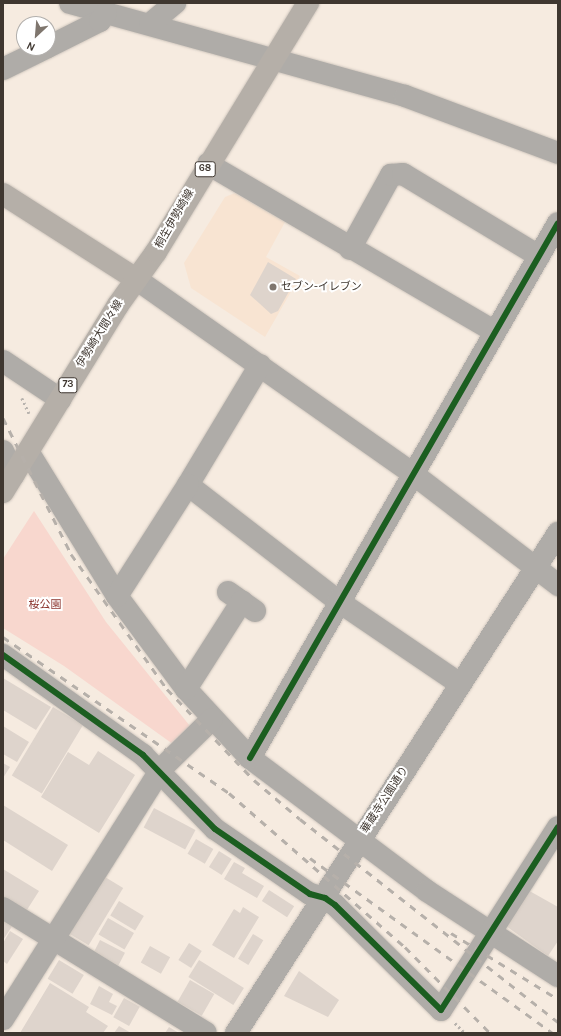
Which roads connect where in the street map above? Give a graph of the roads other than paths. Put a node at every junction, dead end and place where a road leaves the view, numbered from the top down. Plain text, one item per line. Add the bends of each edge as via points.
1 (70, 3) edge
2 (175, 3) edge
3 (308, 3) edge
4 (106, 13) junction
5 (150, 24) junction
6 (56, 43) edge
7 (30, 56) edge
8 (272, 57) junction
9 (3, 69) edge
10 (558, 153) edge
11 (208, 164) junction
12 (3, 194) edge
13 (558, 223) edge
14 (350, 249) junction
15 (540, 256) junction
16 (136, 279) junction
17 (494, 331) junction
18 (3, 361) edge
19 (260, 365) junction
20 (60, 399) junction
21 (3, 451) edge
22 (29, 453) junction
23 (413, 474) junction
24 (9, 484) edge
25 (188, 485) junction
26 (558, 533) edge
27 (535, 567) junction
28 (558, 585) edge
29 (117, 596) junction
30 (242, 601) dead end
31 (338, 601) junction
32 (3, 655) edge
33 (460, 684) junction
34 (186, 689) junction
35 (212, 719) junction
36 (250, 758) junction
37 (161, 769) junction
38 (558, 827) edge
39 (359, 841) junction
40 (325, 898) junction
41 (3, 908) edge
42 (489, 934) junction
43 (53, 940) junction
44 (558, 976) edge
45 (3, 1020) edge
46 (206, 1033) edge
47 (236, 1033) edge

1 - 4 street
2 - 5 street
3 - 8 main road, 桐生伊勢崎線 / 68
4 - 5 street
4 - 6 street via 100,21
5 - 8 street
7 - 9 street
8 - 10 street via 461,114
8 - 11 main road, 桐生伊勢崎線 / 68
11 - 14 street
11 - 16 main road, 桐生伊勢崎線 / 68 via 156,252
12 - 16 main road
13 - 15 street
14 - 15 street via 391,175 403,174
14 - 17 street
15 - 17 street
16 - 19 street
16 - 20 main road, 伊勢崎大間々線 / 73
17 - 23 street
18 - 20 street
19 - 23 street
19 - 25 street
20 - 22 main road, 伊勢崎大間々線 / 73
21 - 24 street
22 - 24 main road, 伊勢崎大間々線 / 73
22 - 29 street
23 - 27 street
23 - 31 street
25 - 29 street
25 - 31 street
26 - 27 street, 華蔵寺公園通り
27 - 28 street
27 - 33 street, 華蔵寺公園通り
29 - 34 street
30 - 34 street
31 - 33 street
31 - 36 street
32 - 37 street via 85,711
33 - 39 street, 華蔵寺公園通り
34 - 35 street
35 - 36 street
35 - 37 street
36 - 39 street
37 - 40 street via 200,816 216,829 310,894
37 - 43 street
38 - 42 street
39 - 40 street, 華蔵寺公園通り
39 - 42 street
40 - 42 street via 441,1010
40 - 47 street, 華蔵寺公園通り
41 - 43 street
42 - 44 street
43 - 45 street
43 - 46 street

